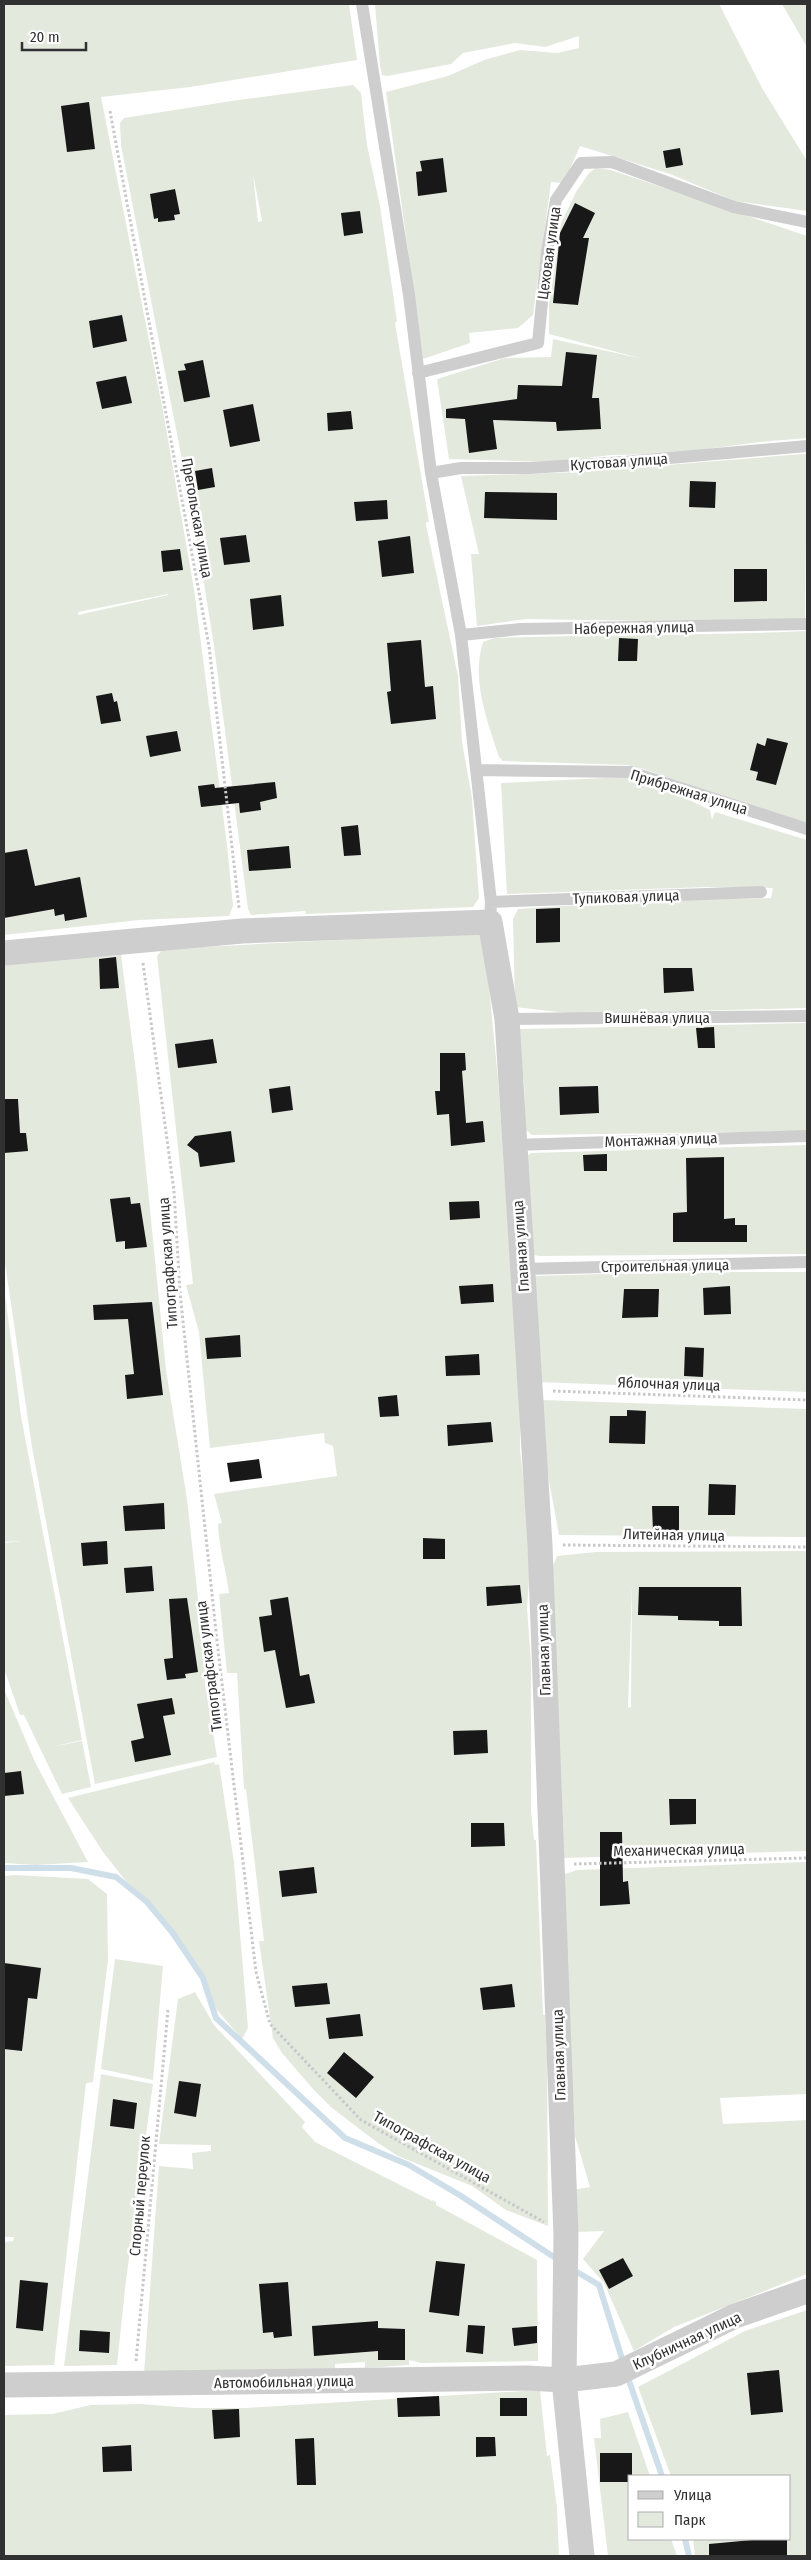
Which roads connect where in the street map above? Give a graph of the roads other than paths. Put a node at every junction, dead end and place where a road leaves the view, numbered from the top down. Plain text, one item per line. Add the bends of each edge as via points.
1 (362, 4) edge
2 (807, 222) edge
3 (418, 373) junction
4 (807, 446) edge
5 (431, 473) junction
6 (807, 624) edge
7 (462, 635) junction
8 (477, 770) junction
9 (807, 829) edge
10 (761, 892) dead end
11 (491, 912) junction
12 (4, 953) edge
13 (807, 1016) edge
14 (507, 1019) junction
15 (807, 1136) edge
16 (514, 1145) junction
17 (807, 1262) edge
18 (523, 1269) junction
19 (807, 2291) edge
20 (564, 2380) junction
21 (4, 2385) edge
22 (582, 2556) edge

1 - 3 lane via 409,295
2 - 3 lane, Цеховая улица via 734,207 612,162 581,163 556,200 547,251 538,342
3 - 5 lane
4 - 5 lane, Кустовая улица via 596,464 461,468
5 - 7 lane
6 - 7 lane, Набережная улица via 522,629
7 - 8 lane
8 - 9 lane, Прибрежная улица via 631,772
8 - 11 lane
10 - 11 lane, Тупиковая улица
11 - 12 street
11 - 14 street, Главная улица
13 - 14 lane, Вишнёвая улица
14 - 16 street, Главная улица
15 - 16 lane, Монтажная улица
16 - 18 street, Главная улица
17 - 18 lane, Строительная улица
18 - 20 street, Главная улица via 540,1545 566,2235
19 - 20 street, Клубничная улица via 735,2316 616,2374
20 - 21 street, Автомобильная улица
20 - 22 street, Главная улица

